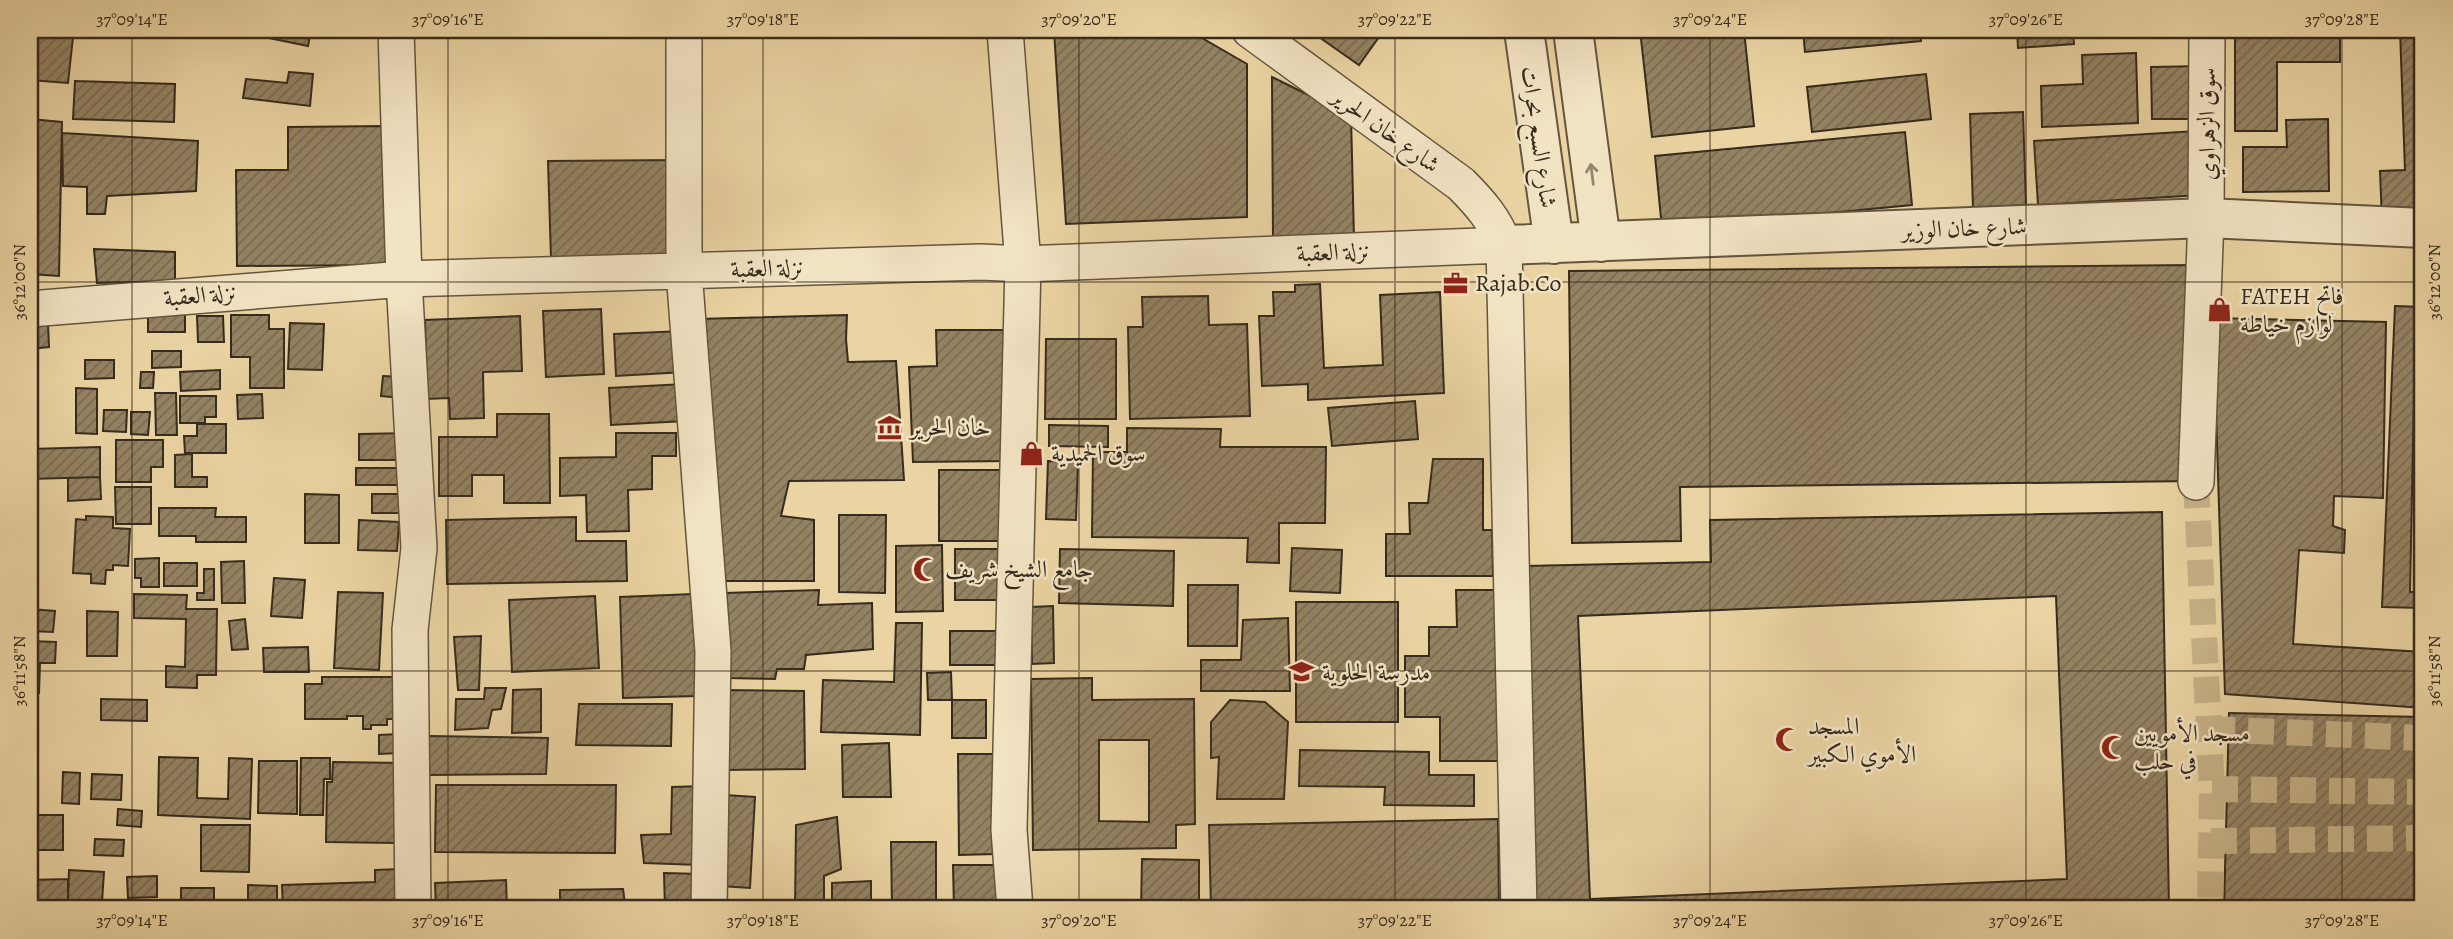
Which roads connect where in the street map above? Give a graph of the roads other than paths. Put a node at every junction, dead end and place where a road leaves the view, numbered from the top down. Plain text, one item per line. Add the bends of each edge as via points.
1 (396, 30) edge
2 (684, 30) edge
3 (1005, 30) edge
4 (1250, 30) edge
5 (1524, 30) edge
6 (1573, 30) edge
7 (2207, 30) edge
8 (2206, 218) junction
9 (2423, 228) edge
10 (1601, 242) junction
11 (1554, 244) junction
12 (1504, 246) junction
13 (1023, 264) junction
14 (684, 271) junction
15 (404, 279) junction
16 (30, 309) edge
17 (2196, 482) tunnel mouth
18 (413, 909) edge
19 (709, 909) edge
20 (1015, 909) edge
21 (1519, 909) edge

1 - 15 street
2 - 14 street
3 - 13 street
4 - 12 street, شارع خان الحرير via 1461,184 1487,212
5 - 11 street, شارع السبع بحرات
10 -> 6 street, شارع السبع بحرات
7 - 8 street, سوق الزهراوي
8 - 9 street, شارع خان الوزير
8 - 10 street, شارع خان الوزير
8 - 17 street, سوق الزهراوي
10 - 11 street, شارع خان الوزير
11 - 12 street, شارع خان الوزير
12 - 13 street, نزلة العقبة
12 - 21 street
13 - 14 street, نزلة العقبة
13 - 20 street via 1009,830
14 - 15 street, نزلة العقبة
14 - 19 street via 713,651
15 - 16 street, نزلة العقبة
15 - 18 street via 419,548 410,630

